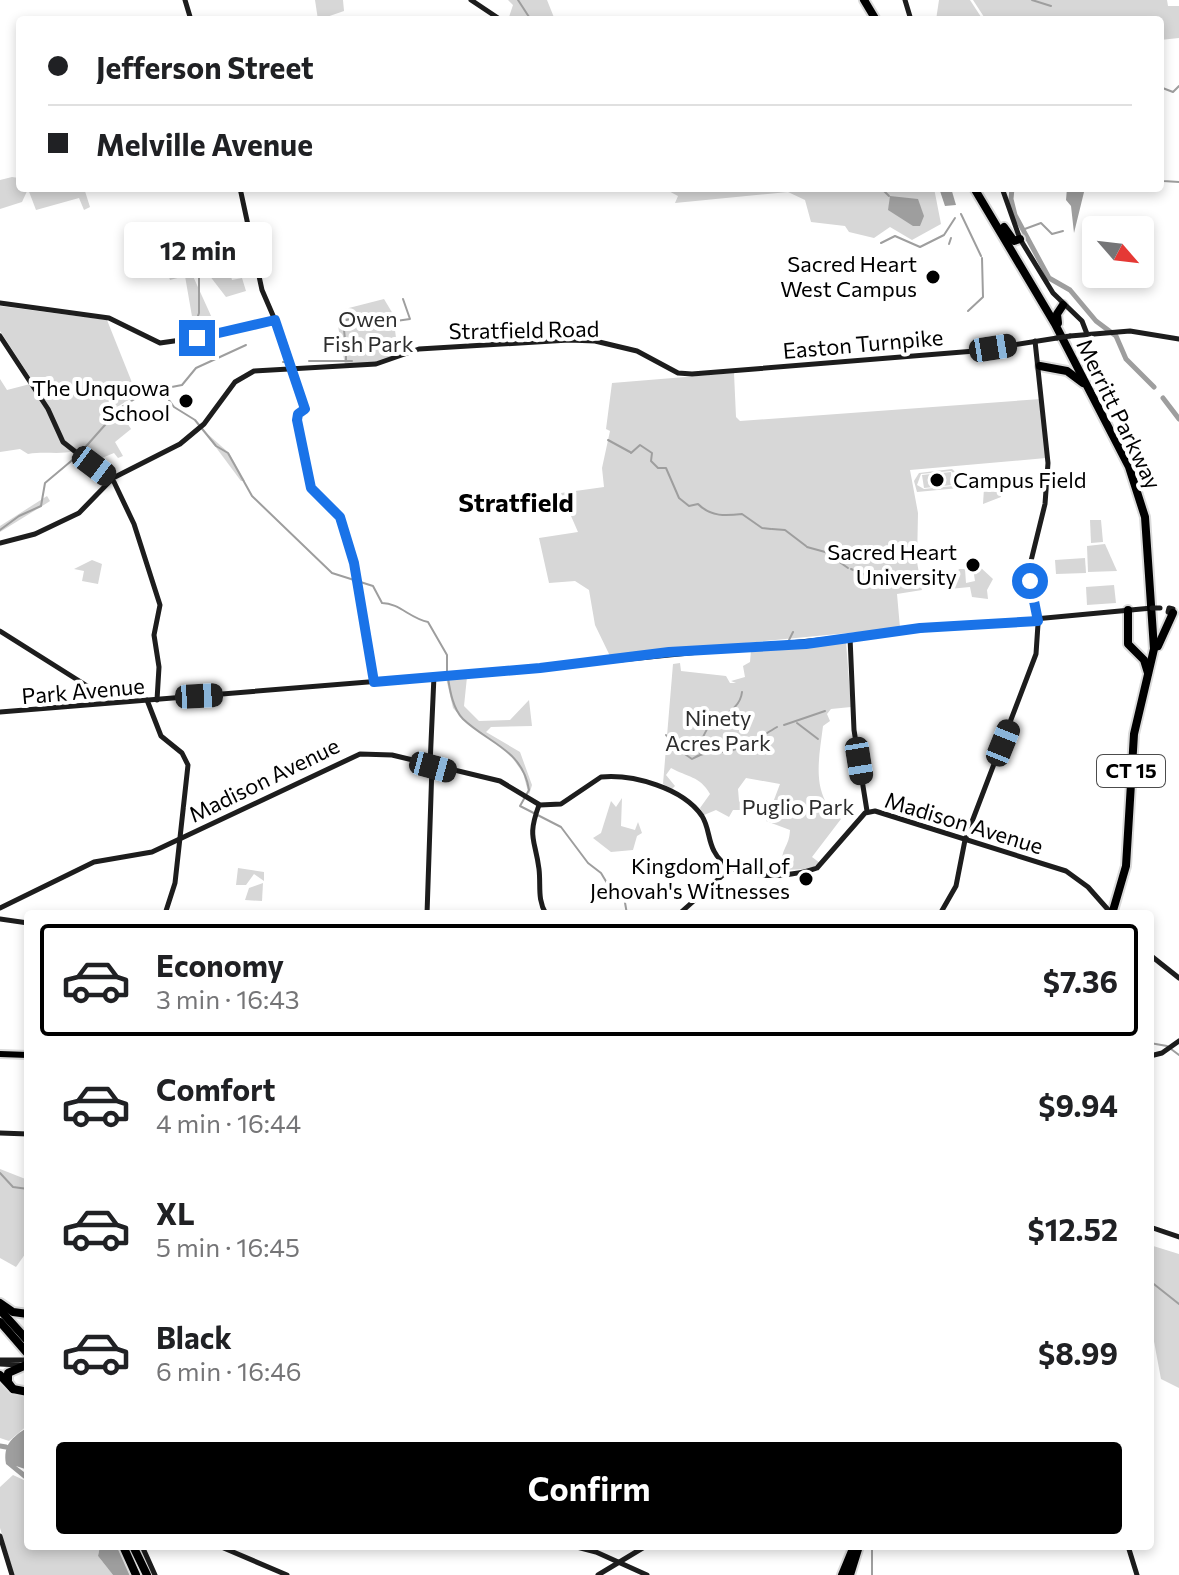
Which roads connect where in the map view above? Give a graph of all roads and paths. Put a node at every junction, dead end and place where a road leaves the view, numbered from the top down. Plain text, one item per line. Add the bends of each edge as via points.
1 (471, 0) edge
2 (495, 16) edge
3 (241, 192) edge
4 (978, 192) edge
5 (979, 192) edge
6 (1003, 192) edge
7 (999, 221) junction
8 (1020, 239) junction
9 (1021, 264) junction
10 (1025, 277) dead end
11 (1039, 283) dead end
12 (1041, 297) junction
13 (0, 303) edge
14 (1063, 308) junction
15 (275, 320) junction
16 (1087, 334) junction
17 (1063, 335) junction
18 (0, 336) edge
19 (1179, 339) edge
20 (1035, 341) junction
21 (1069, 351) junction
22 (1040, 366) junction
23 (292, 368) junction
24 (674, 371) joint
25 (1094, 400) junction
26 (111, 479) junction
27 (0, 543) edge
28 (1128, 610) junction
29 (1168, 610) edge
30 (1038, 621) junction
31 (1155, 628) junction
32 (1128, 629) junction
33 (0, 631) edge
34 (850, 638) junction
35 (1157, 655) junction
36 (434, 676) junction
37 (374, 682) junction
38 (1147, 686) junction
39 (157, 699) junction
40 (148, 702) junction
41 (114, 704) junction
42 (0, 713) edge
43 (431, 766) junction
44 (537, 810) junction
45 (867, 811) junction
46 (182, 838) junction
47 (965, 840) junction
48 (731, 868) junction
49 (0, 908) edge
50 (166, 910) edge
51 (427, 910) edge
52 (543, 910) edge
53 (684, 910) edge
54 (942, 910) edge
55 (1109, 910) edge
56 (1112, 910) edge
57 (1112, 910) edge
58 (0, 919) edge
59 (24, 922) edge
60 (1154, 958) edge
61 (1179, 978) edge
62 (1179, 1041) edge
63 (1, 1053) edge
64 (24, 1054) edge
65 (1154, 1054) edge
66 (0, 1133) edge
67 (24, 1134) edge
68 (1154, 1228) edge
69 (1179, 1237) edge
70 (0, 1303) edge
71 (0, 1310) edge
72 (24, 1313) edge
73 (0, 1322) edge
74 (24, 1337) edge
75 (24, 1356) edge
76 (0, 1360) edge
77 (24, 1361) edge
78 (24, 1361) edge
79 (24, 1363) edge
80 (0, 1377) edge
81 (13, 1389) junction
82 (24, 1393) edge
83 (24, 1393) edge
84 (0, 1536) edge
85 (125, 1550) edge
86 (135, 1550) edge
87 (144, 1550) edge
88 (228, 1550) edge
89 (585, 1550) edge
90 (640, 1550) edge
91 (855, 1550) edge
92 (1129, 1550) edge
93 (622, 1563) junction
94 (12, 1575) edge
95 (136, 1575) edge
96 (147, 1575) edge
97 (155, 1575) edge
98 (287, 1575) edge
99 (598, 1575) edge
100 (647, 1575) edge
101 (846, 1575) edge
102 (1137, 1575) edge

1 - 2 main road
3 - 15 main road via 254,260
4 - 9 highway, Merritt Parkway / CT 15
5 - 7 highway, Merritt Parkway / CT 15
6 - 8 main road
7 - 8 highway via 1014,241
7 - 12 highway, Merritt Parkway / CT 15
8 - 14 main road
9 - 10 highway
9 - 12 highway, Merritt Parkway / CT 15
11 - 12 highway
12 - 17 highway, Merritt Parkway / CT 15
12 - 21 highway, Merritt Parkway / CT 15
13 - 15 main road via 109,318 160,343
14 - 16 main road via 1082,321
14 - 17 highway via 1057,317
15 - 23 main road
16 - 17 main road, Easton Turnpike
16 - 19 main road, Easton Turnpike
17 - 20 main road, Easton Turnpike
17 - 29 highway, Merritt Parkway / CT 15 via 1141,484
18 - 26 main road via 63,442
20 - 22 main road
20 - 24 main road, Easton Turnpike via 975,351 692,374
21 - 22 highway via 1066,366
21 - 25 highway, Merritt Parkway / CT 15
22 - 25 highway via 1074,374
22 - 30 main road via 1047,481 1029,569
23 - 24 main road, Stratfield Road via 376,364 419,349 569,340 637,351
23 - 26 main road, Stratfield Road via 242,376 180,444
23 - 37 main road via 305,409 298,414 311,488 340,517 358,582
25 - 31 highway, Merritt Parkway / CT 15 via 1143,504
26 - 27 main road, Stratfield Road via 79,513 35,534
26 - 39 main road via 144,548 160,605 154,635
28 - 29 main road, Park Avenue
28 - 30 main road, Park Avenue
28 - 32 highway
29 - 35 highway, Merritt Parkway / CT 15
29 - 35 highway via 1172,621
30 - 34 main road, Park Avenue
30 - 47 main road via 1032,671
31 - 32 highway via 1151,645 1143,652 1132,647
31 - 38 highway, Merritt Parkway / CT 15
32 - 38 highway via 1129,646 1147,668
33 - 41 main road
34 - 36 main road, Park Avenue
34 - 45 main road via 854,730
35 - 56 highway, Merritt Parkway / CT 15 via 1137,736 1129,865
36 - 37 main road, Park Avenue
36 - 43 main road
37 - 39 main road, Park Avenue
38 - 57 highway, Merritt Parkway / CT 15 via 1134,734 1126,866
39 - 40 main road, Park Avenue
40 - 41 main road, Park Avenue
40 - 46 main road via 161,736 188,765
41 - 42 main road, Park Avenue
43 - 44 main road, Madison Avenue via 500,781
43 - 46 main road, Madison Avenue via 392,755 352,755
43 - 51 main road
44 - 48 main road via 561,804 601,777 653,784 699,812 714,852
44 - 52 main road via 531,839
45 - 47 main road, Madison Avenue
45 - 48 main road, Madison Avenue via 817,868 756,874
46 - 49 main road, Madison Avenue via 152,852 94,862
46 - 50 main road
47 - 54 main road via 956,886
47 - 55 main road, Madison Avenue via 1072,874
48 - 53 main road
58 - 59 main road
60 - 61 main road
62 - 65 main road
63 - 64 main road
66 - 67 main road
68 - 69 main road
70 - 72 highway
71 - 74 highway
73 - 75 highway
76 - 77 main road
76 - 78 main road
79 - 81 highway via 8,1373
80 - 81 highway
80 - 83 highway via 12,1391
81 - 82 highway
84 - 94 main road
85 - 95 highway
86 - 96 highway
87 - 97 main road
88 - 98 main road
89 - 93 main road
90 - 93 main road
91 - 101 highway
92 - 102 main road
93 - 99 main road
93 - 100 main road

